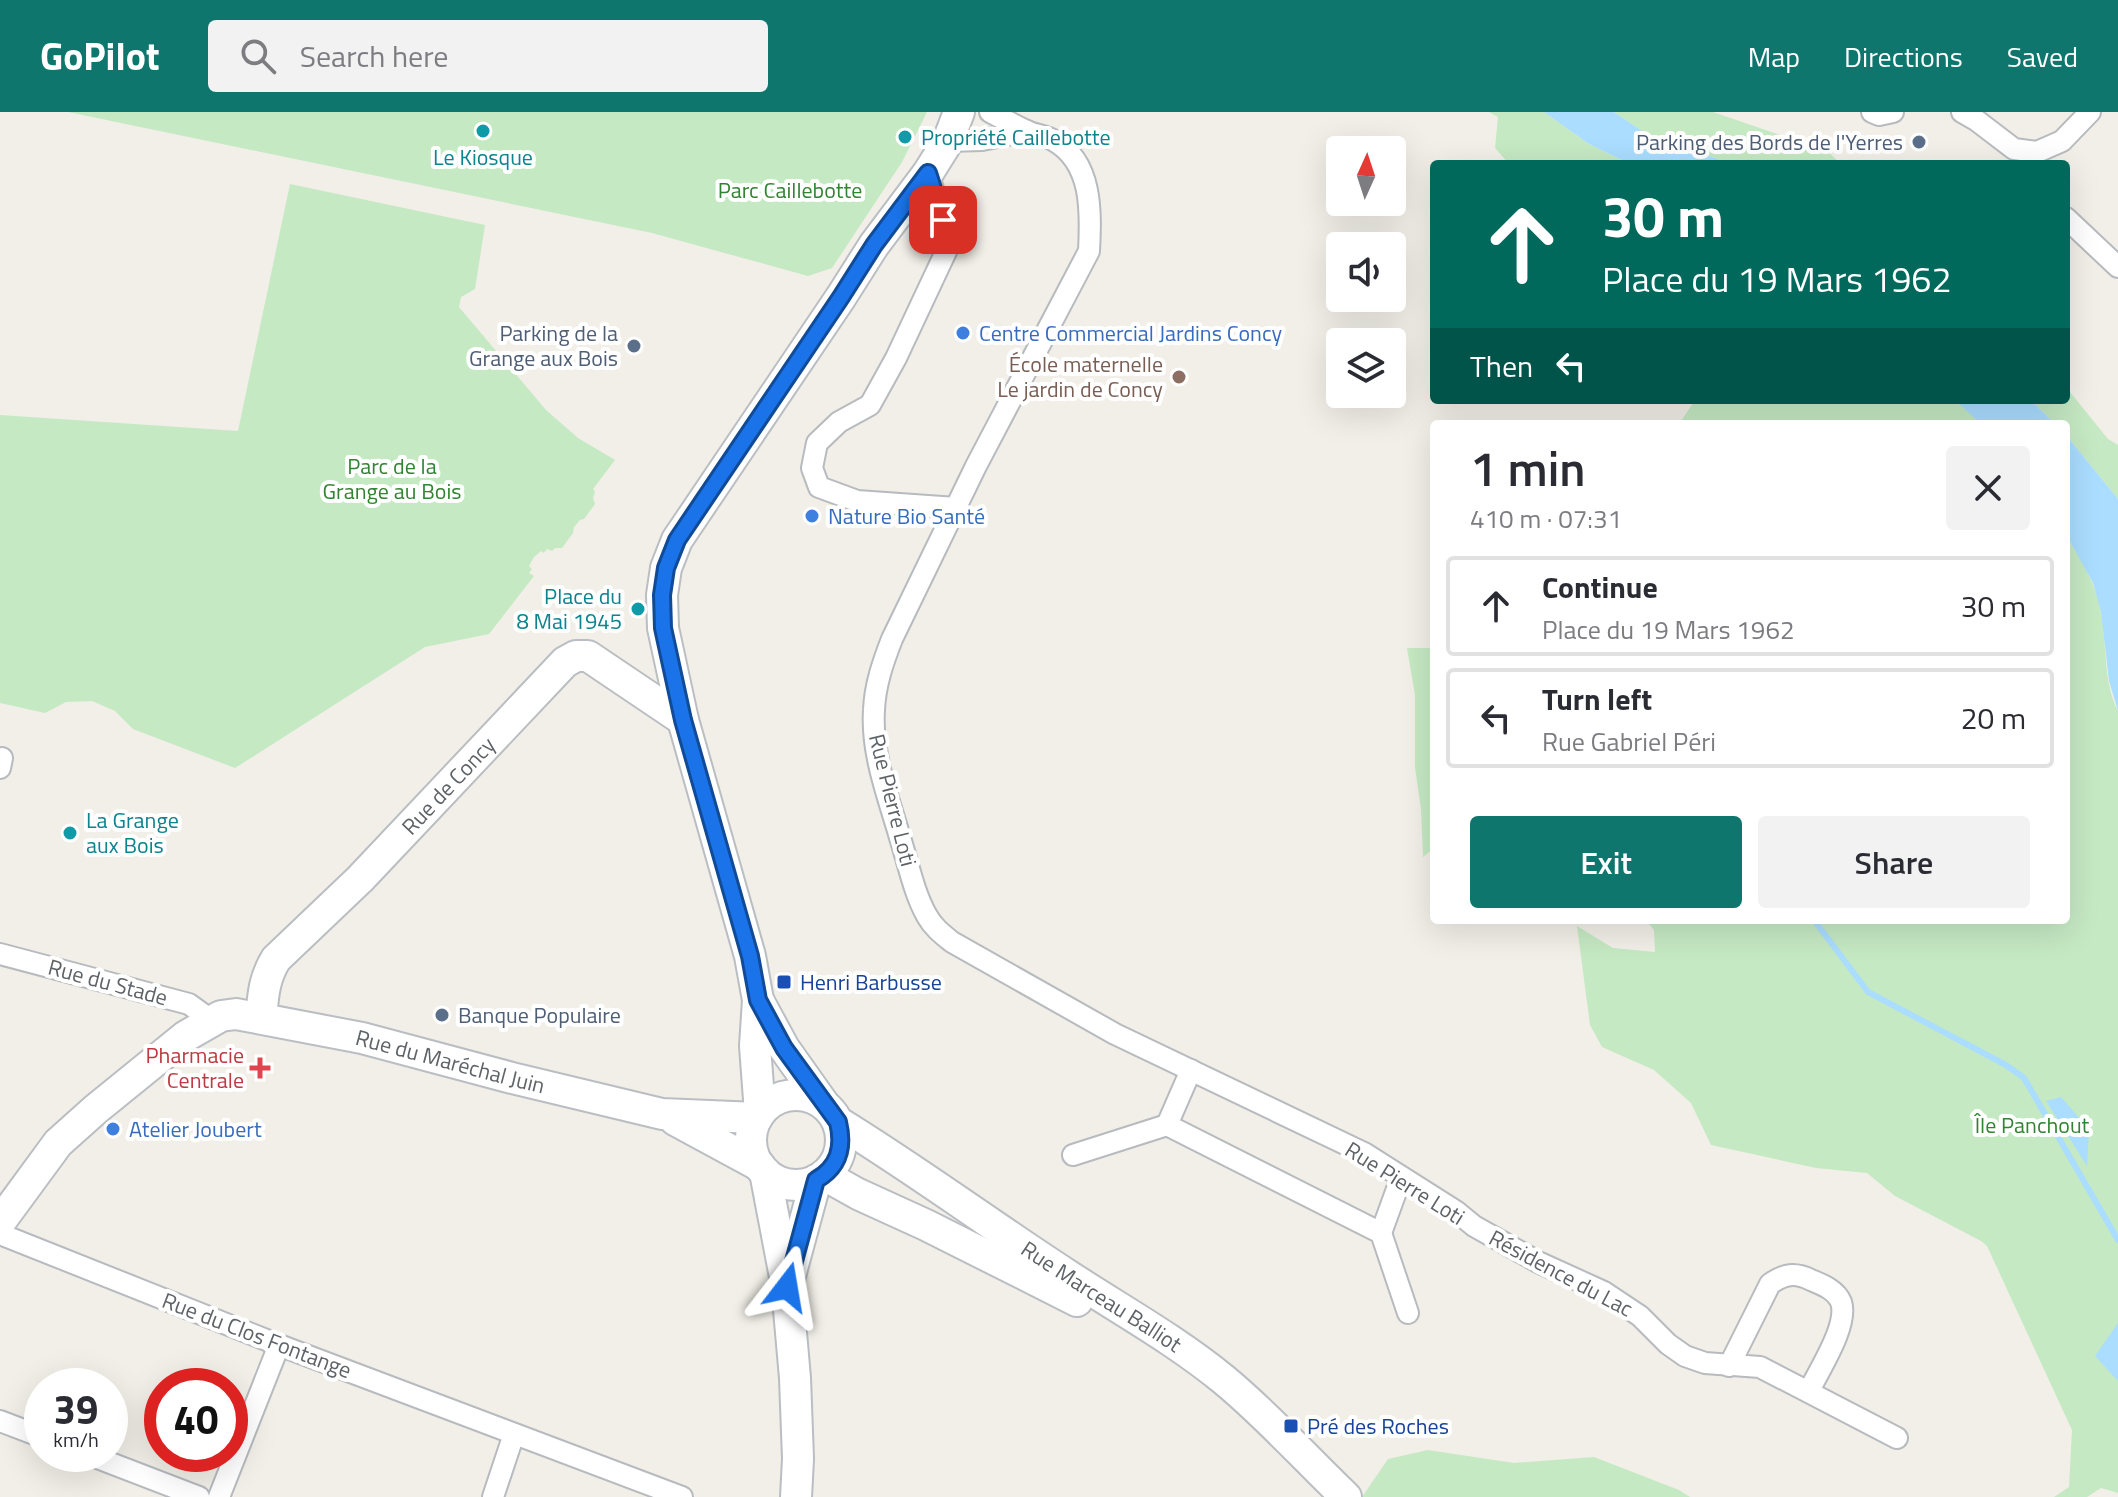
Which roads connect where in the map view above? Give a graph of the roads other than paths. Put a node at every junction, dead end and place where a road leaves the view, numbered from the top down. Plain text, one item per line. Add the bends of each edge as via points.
1 (959, 112) edge
2 (990, 112) edge
3 (1962, 112) edge
4 (2090, 112) edge
5 (1027, 131) junction
6 (948, 141) junction
7 (2025, 157) edge
8 (928, 173) junction
9 (2070, 222) edge
10 (2118, 267) edge
11 (956, 508) junction
12 (683, 720) junction
13 (0, 954) edge
14 (758, 1000) junction
15 (236, 1018) junction
16 (1191, 1070) junction
17 (830, 1112) junction
18 (662, 1114) junction
19 (758, 1116) junction
20 (1167, 1125) junction
21 (1073, 1155) dead end
22 (762, 1169) junction
23 (820, 1178) junction
24 (1401, 1178) junction
25 (0, 1222) edge
26 (1474, 1226) joint
27 (1381, 1233) junction
28 (0, 1234) edge
29 (787, 1287) junction
30 (1408, 1313) dead end
31 (279, 1345) junction
32 (1729, 1366) junction
33 (1809, 1391) junction
34 (0, 1421) edge
35 (24, 1430) edge
36 (514, 1434) junction
37 (1897, 1438) dead end
38 (128, 1470) edge
39 (199, 1497) edge
40 (219, 1497) edge
41 (493, 1497) edge
42 (682, 1497) edge
43 (796, 1497) edge
44 (1325, 1497) edge
45 (1346, 1497) edge

1 - 6 street
2 - 5 street, Rue Pierre Loti
3 - 7 street
4 - 7 street via 2062,141
5 - 6 street
5 - 11 street, Rue Pierre Loti via 1053,140 1073,157 1084,177 1091,213 1089,251
6 - 8 street
8 - 11 street via 950,243 870,405 839,422 817,443 812,468 819,487 857,501
8 - 12 street via 677,540 666,568 663,628
9 - 10 street
11 - 16 street, Rue Pierre Loti via 892,639 874,711 878,758 922,906 952,942 1115,1034
12 - 14 street
12 - 15 street, Rue de Concy via 588,656 565,662 360,879 276,959 263,993
13 - 15 street, Rue du Stade
14 - 17 street via 784,1048
14 - 19 street
15 - 18 street, Rue du Maréchal Juin via 362,1038
15 - 25 street via 186,1036 96,1109 58,1143
16 - 20 street
16 - 24 street, Rue Pierre Loti via 1364,1153
17 - 19 street via 810,1097 796,1095 770,1103
17 - 23 street via 842,1136 840,1151
17 - 45 street, Rue Marceau Balliot via 1066,1275 1185,1349 1226,1381
18 - 19 street, Rue du Maréchal Juin
18 - 22 street, Rue du Maréchal Juin
19 - 22 street via 751,1143
20 - 21 street
20 - 27 street
22 - 23 street via 789,1185
22 - 29 street
23 - 29 street
23 - 44 street, Rue Marceau Balliot via 926,1225 1174,1357 1244,1416
24 - 26 street, Rue Pierre Loti
24 - 27 street
26 - 32 street, Résidence du Lac via 1604,1292 1685,1356
27 - 30 street
28 - 31 street, Rue du Clos Fontange
29 - 43 street via 796,1392
31 - 36 street, Rue du Clos Fontange
31 - 40 street
32 - 33 street, Résidence du Lac via 1760,1367
32 - 33 street via 1770,1284 1782,1276 1806,1277 1836,1294 1843,1315
33 - 37 street, Résidence du Lac
34 - 35 street
36 - 41 street
36 - 42 street, Rue du Clos Fontange
38 - 39 street

